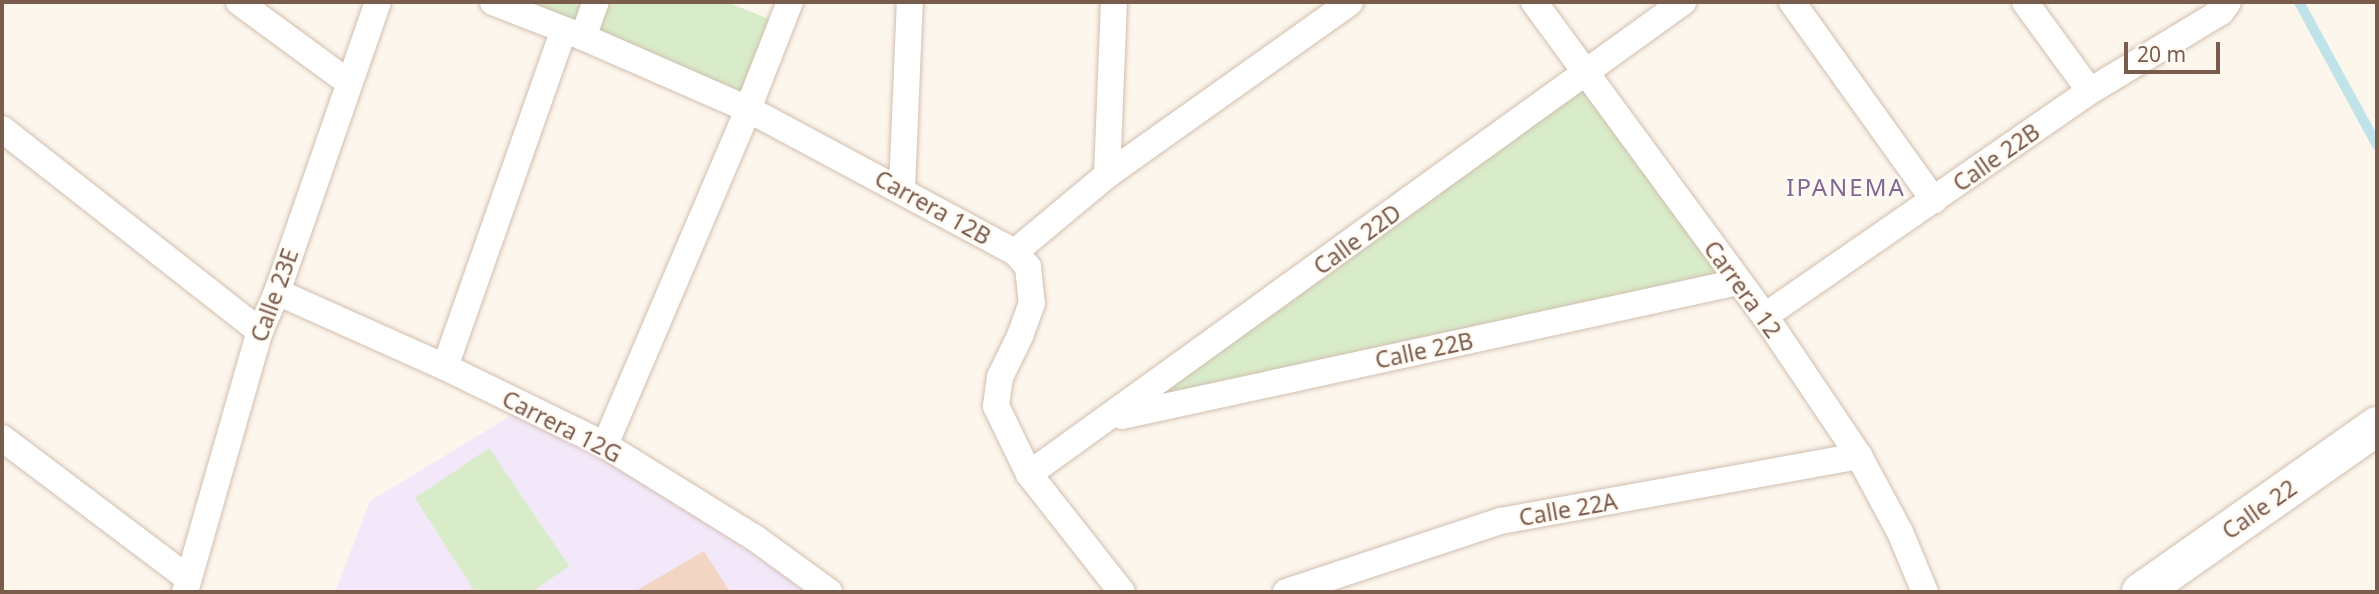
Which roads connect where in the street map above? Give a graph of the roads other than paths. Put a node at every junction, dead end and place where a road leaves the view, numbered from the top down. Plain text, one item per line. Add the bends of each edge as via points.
1 (239, 2) edge
2 (378, 2) edge
3 (493, 2) edge
4 (596, 2) edge
5 (790, 2) edge
6 (910, 2) edge
7 (1114, 2) edge
8 (1350, 2) edge
9 (1534, 2) edge
10 (1683, 2) edge
11 (1792, 2) edge
12 (2025, 2) edge
13 (2228, 2) edge
14 (573, 34) junction
15 (1586, 73) junction
16 (348, 82) junction
17 (2090, 91) junction
18 (748, 109) junction
19 (2, 129) edge
20 (1107, 175) junction
21 (902, 189) junction
22 (1934, 200) junction
23 (1015, 252) junction
24 (1738, 282) junction
25 (277, 292) junction
26 (1765, 316) junction
27 (260, 331) junction
28 (445, 367) junction
29 (1110, 418) junction
30 (2377, 426) edge
31 (2, 438) edge
32 (605, 445) junction
33 (1859, 456) junction
34 (1029, 474) junction
35 (187, 585) edge
36 (2154, 588) edge
37 (829, 592) edge
38 (1122, 592) edge
39 (1286, 592) edge
40 (1925, 592) edge

1 - 16 street
2 - 16 street, Calle 23E
3 - 14 street, Carrera 12B
4 - 14 street
5 - 18 street
6 - 21 street
7 - 20 street
8 - 20 street
9 - 15 street, Carrera 12
10 - 15 street, Calle 22D
11 - 22 street
12 - 17 street
13 - 17 street, Calle 22B via 2221,12
14 - 18 street, Carrera 12B
14 - 28 street
15 - 24 street, Carrera 12
15 - 29 street, Calle 22D
16 - 25 street, Calle 23E
17 - 22 street, Calle 22B
18 - 21 street, Carrera 12B
18 - 32 street
19 - 27 street
20 - 23 street
21 - 23 street, Carrera 12B
22 - 26 street, Calle 22B
23 - 34 street, Carrera 12B via 1028,267 1032,303 1000,377 996,405
24 - 26 street, Carrera 12
24 - 29 street, Calle 22B
25 - 27 street, Calle 23E
25 - 28 street, Carrera 12G
26 - 33 street, Carrera 12
27 - 35 street, Calle 23E
28 - 32 street, Carrera 12G
29 - 34 street, Calle 22D
30 - 36 street, Calle 22
31 - 35 street
32 - 37 street, Carrera 12G via 755,538
33 - 39 street, Calle 22A via 1501,521
33 - 40 street, Carrera 12 via 1900,532
34 - 38 street, Carrera 12B

